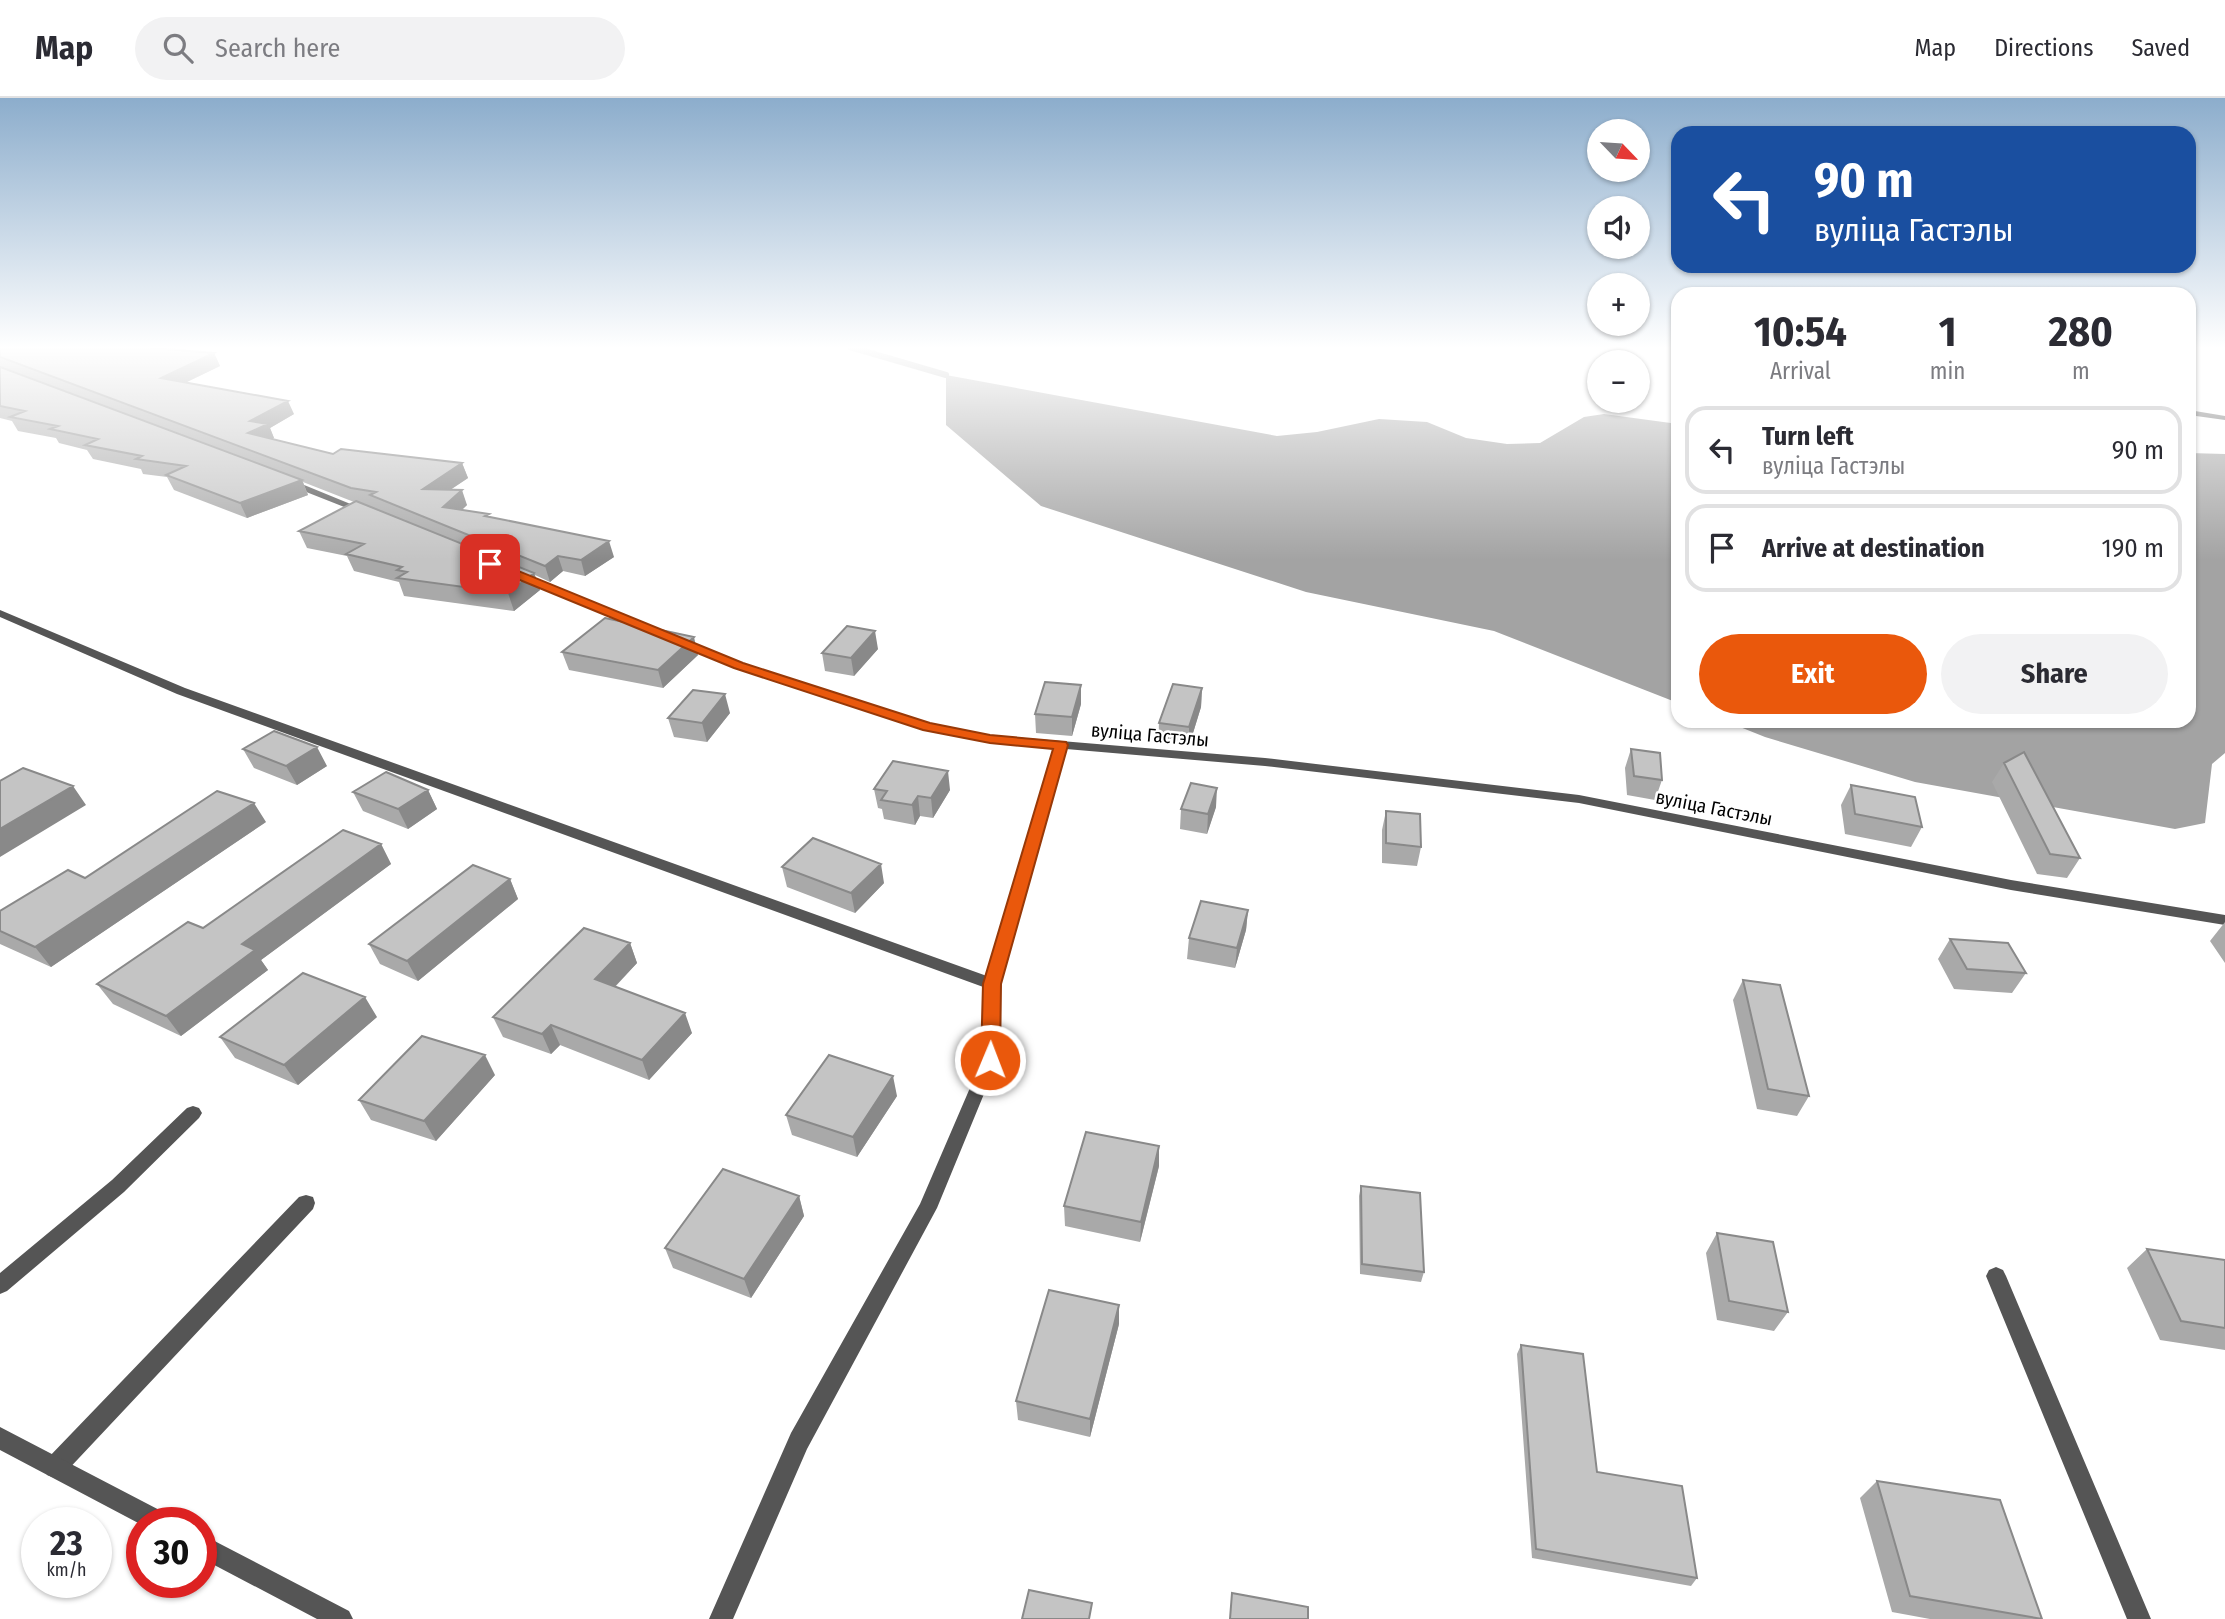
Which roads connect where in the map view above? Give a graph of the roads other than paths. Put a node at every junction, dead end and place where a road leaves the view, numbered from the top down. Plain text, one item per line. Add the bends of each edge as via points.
1 (279, 478) edge
2 (381, 519) edge
3 (509, 571) edge
4 (0, 613) edge
5 (1061, 745) junction
6 (2225, 920) edge
7 (992, 984) junction
8 (193, 1113) dead end
9 (306, 1203) dead end
10 (1996, 1276) dead end
11 (0, 1285) edge
12 (0, 1438) edge
13 (55, 1468) junction
14 (130, 1507) edge
15 (217, 1553) edge
16 (341, 1619) edge
17 (721, 1619) edge
18 (2139, 1619) edge

1 - 2 street
3 - 5 street, вуліца Гастэлы via 738,665 928,727 990,739
4 - 7 street via 180,691
5 - 6 street, вуліца Гастэлы via 1265,762 1578,799 2011,885
5 - 7 street
7 - 17 street via 990,1060 928,1208 799,1441
8 - 11 street via 118,1186
9 - 13 street
10 - 18 street
12 - 13 street
13 - 14 street
15 - 16 street

